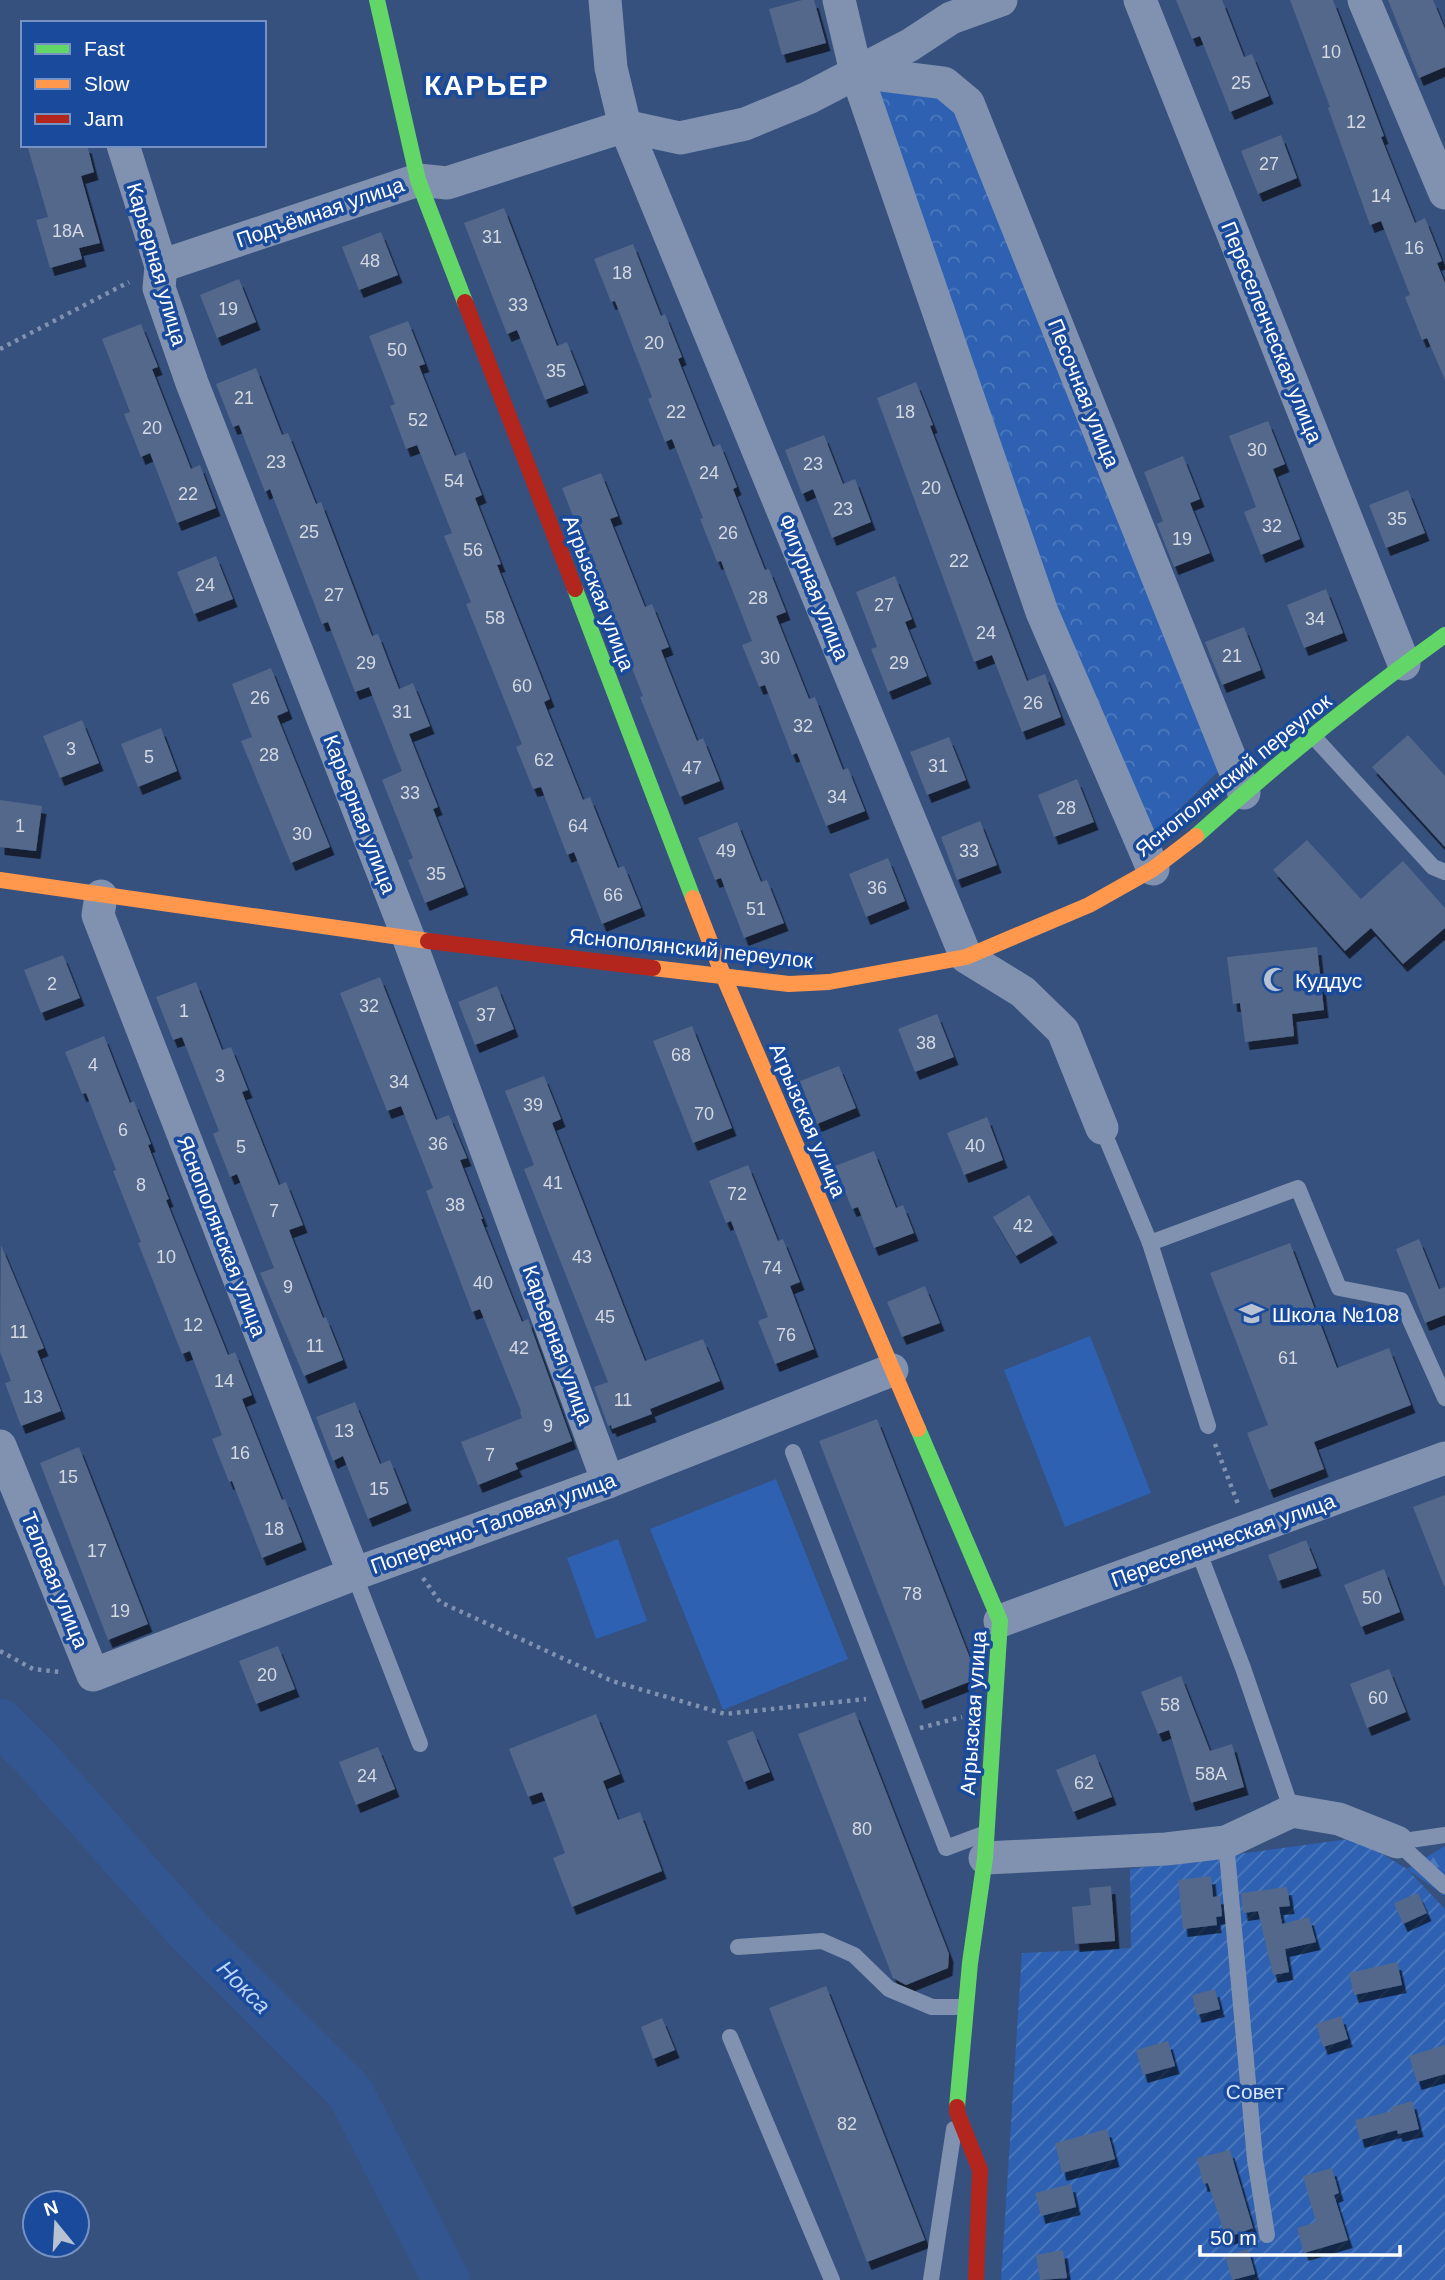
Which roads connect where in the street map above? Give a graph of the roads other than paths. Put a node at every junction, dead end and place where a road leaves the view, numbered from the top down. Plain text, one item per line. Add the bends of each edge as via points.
1 (377, 0) edge
2 (606, 0) edge
3 (839, 0) edge
4 (1001, 0) edge
5 (1140, 0) edge
6 (1364, 0) edge
7 (856, 72) junction
8 (625, 126) junction
9 (123, 147) edge
10 (418, 180) junction
11 (1445, 193) edge
12 (161, 266) junction
13 (1445, 635) edge
14 (1404, 664) junction
15 (1313, 736) junction
16 (1244, 793) junction
17 (1153, 869) junction
18 (1445, 872) edge
19 (0, 880) edge
20 (101, 896) junction
21 (409, 939) junction
22 (966, 957) junction
23 (723, 975) junction
24 (1102, 1128) joint
25 (1150, 1243) junction
26 (892, 1370) junction
27 (1445, 1398) edge
28 (1208, 1426) road end
29 (0, 1446) edge
30 (793, 1452) dead end
31 (1445, 1458) edge
32 (608, 1482) junction
33 (1198, 1550) junction
34 (354, 1574) junction
35 (1000, 1621) junction
36 (93, 1675) joint
37 (419, 1744) dead end
38 (1292, 1811) junction
39 (1445, 1835) edge
40 (1226, 1842) junction
41 (1397, 1842) junction
42 (985, 1846) junction
43 (1445, 1886) edge
44 (738, 1947) dead end
45 (965, 2007) junction
46 (730, 2036) dead end
47 (957, 2112) junction
48 (1267, 2235) dead end
49 (832, 2280) edge
50 (931, 2280) edge
51 (976, 2280) edge

1 - 10 street, Агрызская улица
2 - 8 street, Фигурная улица via 611,68
3 - 7 street
4 - 7 street via 951,18
5 - 14 street, Переселенческая улица
6 - 11 street
7 - 8 street via 744,124 680,138
7 - 16 street, Песочная улица via 944,83 968,103
7 - 17 street via 1042,612
8 - 10 street, Подъёмная улица via 447,183
8 - 22 street, Фигурная улица
9 - 12 street, Карьерная улица
10 - 12 street, Подъёмная улица
10 - 23 street, Агрызская улица
12 - 21 street, Карьерная улица via 159,288 192,383
13 - 14 street, Яснополянский переулок
14 - 15 street, Яснополянский переулок
15 - 16 street, Яснополянский переулок
15 - 18 lane via 1433,867
16 - 17 street, Яснополянский переулок
17 - 22 street, Яснополянский переулок via 1089,905
19 - 20 street, Яснополянский переулок
20 - 21 street, Яснополянский переулок
20 - 34 street, Яснополянская улица via 98,915
21 - 23 street, Яснополянский переулок
21 - 32 street, Карьерная улица
22 - 23 street, Яснополянский переулок via 830,982 789,984
22 - 24 street via 1023,992 1063,1031
23 - 26 street, Агрызская улица
24 - 25 lane
25 - 27 lane via 1297,1188 1339,1288 1401,1300
25 - 28 lane
26 - 32 street, Поперечно-Таловая улица
26 - 35 street, Агрызская улица
29 - 36 street, Таловая улица
30 - 42 lane via 946,1847
31 - 33 street, Переселенческая улица
32 - 34 street, Поперечно-Таловая улица
33 - 35 street, Переселенческая улица
33 - 38 lane
34 - 36 street, Поперечно-Таловая улица
34 - 37 lane
35 - 42 street, Агрызская улица
38 - 40 street
38 - 41 street via 1339,1819
39 - 41 lane
40 - 42 street via 1166,1849
40 - 48 lane via 1255,2159
41 - 43 lane
42 - 45 street, Агрызская улица
44 - 45 lane via 822,1941 854,1955 889,1989 932,2007
45 - 47 street, Агрызская улица
46 - 49 lane
47 - 50 lane
47 - 51 street, Агрызская улица via 980,2170

